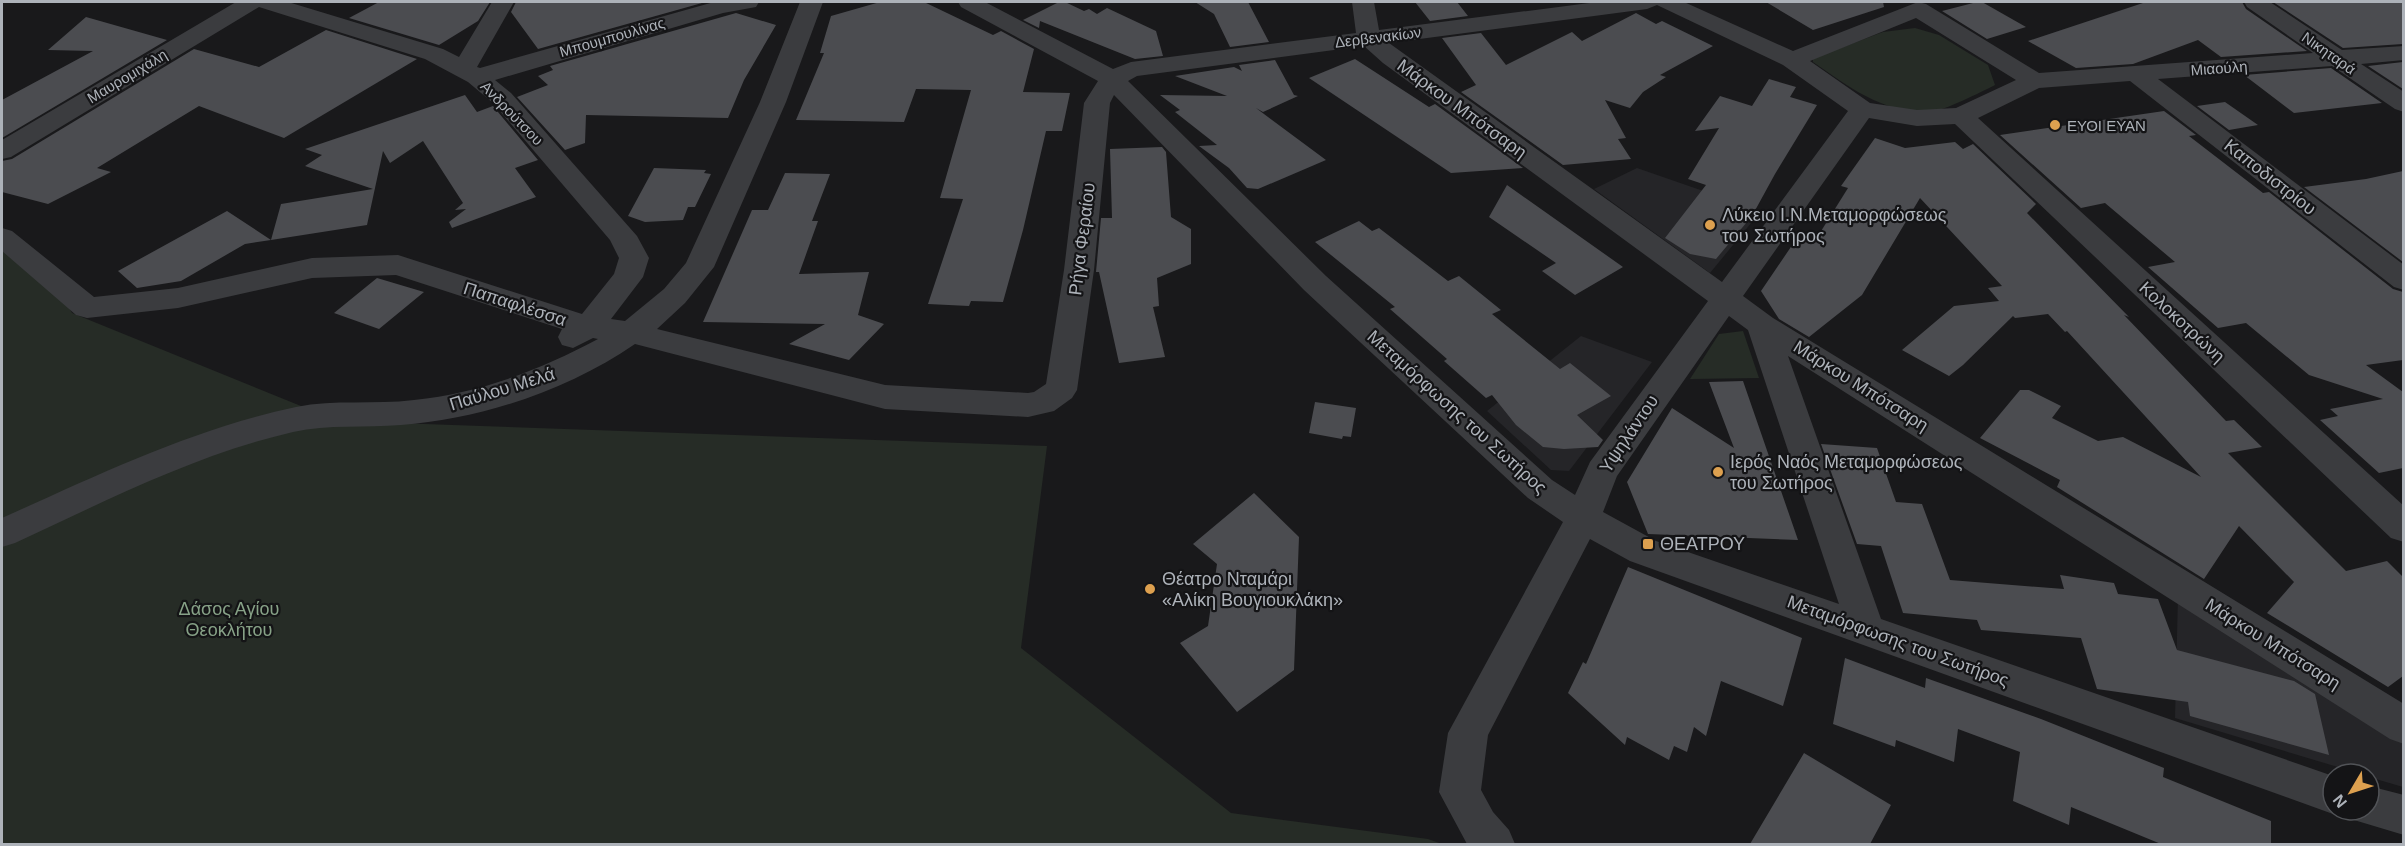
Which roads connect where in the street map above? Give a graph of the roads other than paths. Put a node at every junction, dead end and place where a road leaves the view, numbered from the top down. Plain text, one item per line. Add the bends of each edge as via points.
1 (252, 2) edge
2 (266, 2) edge
3 (503, 2) edge
4 (748, 2) edge
5 (812, 2) edge
6 (969, 2) edge
7 (1363, 2) edge
8 (1647, 2) edge
9 (1666, 2) edge
10 (2255, 2) edge
11 (1915, 5) edge
12 (1369, 38) junction
13 (2403, 53) edge
14 (2335, 59) junction
15 (1792, 60) junction
16 (470, 73) junction
17 (2136, 74) junction
18 (1112, 80) junction
19 (2034, 81) junction
20 (2403, 104) edge
21 (1862, 109) junction
22 (1961, 116) junction
23 (2, 151) edge
24 (2, 237) edge
25 (2403, 280) edge
26 (1724, 299) junction
27 (1762, 325) junction
28 (588, 327) junction
29 (633, 333) junction
30 (501, 393) junction
31 (1052, 398) joint
32 (1583, 518) junction
33 (2403, 528) edge
34 (2, 533) edge
35 (1866, 629) junction
36 (2403, 726) edge
37 (2321, 791) edge
38 (2381, 809) edge
39 (2403, 815) edge
40 (1494, 844) edge

1 - 23 street, Μαυρομιχάλη
2 - 16 street, Ανδρούτσου via 434,54
3 - 16 street
4 - 16 street, Μπουμπουλίνας
5 - 29 street, Παύλου Μελά via 773,102 699,267
6 - 18 street, Μεταμόρφωσης του Σωτήρος
7 - 12 street
8 - 12 street, Δερβενακίων
9 - 15 street
10 - 14 street, Νικηταρά
11 - 15 street
11 - 19 street
12 - 18 street, Δερβενακίων via 1131,69
12 - 26 street, Μάρκου Μπότσαρη
13 - 14 street, Μιαούλη
14 - 17 street, Μιαούλη
14 - 20 street, Νικηταρά
15 - 21 street
16 - 28 street, Ανδρούτσου via 502,98 602,210 633,254 628,277
17 - 19 street, Μιαούλη
17 - 25 street, Καποδιστρίου
18 - 31 street, Ρήγα Φεραίου via 1097,104 1061,390
18 - 32 street, Μεταμόρφωσης του Σωτήρος via 1315,283 1540,489
19 - 22 street
21 - 22 street via 1917,118
21 - 26 street, Υψηλάντου
22 - 33 street, Κολοκοτρώνη
24 - 28 street, Παπαφλέσσα via 87,308 178,298 312,268 398,265
26 - 27 street, Μάρκου Μπότσαρη
26 - 32 street, Υψηλάντου via 1602,471
27 - 35 street
27 - 36 street, Μάρκου Μπότσαρη
28 - 29 street, Παπαφλέσσα
28 - 30 street, Ανδρούτσου
29 - 30 street, Παύλου Μελά via 606,351
29 - 31 street, Παπαφλέσσα via 885,397 1028,405
30 - 34 street, Παύλου Μελά via 417,412 334,413 295,419 145,467
32 - 35 street, Μεταμόρφωσης του Σωτήρος via 1643,551
32 - 40 street, Υψηλάντου via 1468,733 1461,792 1478,826
35 - 37 street, Μεταμόρφωσης του Σωτήρος
38 - 39 street

